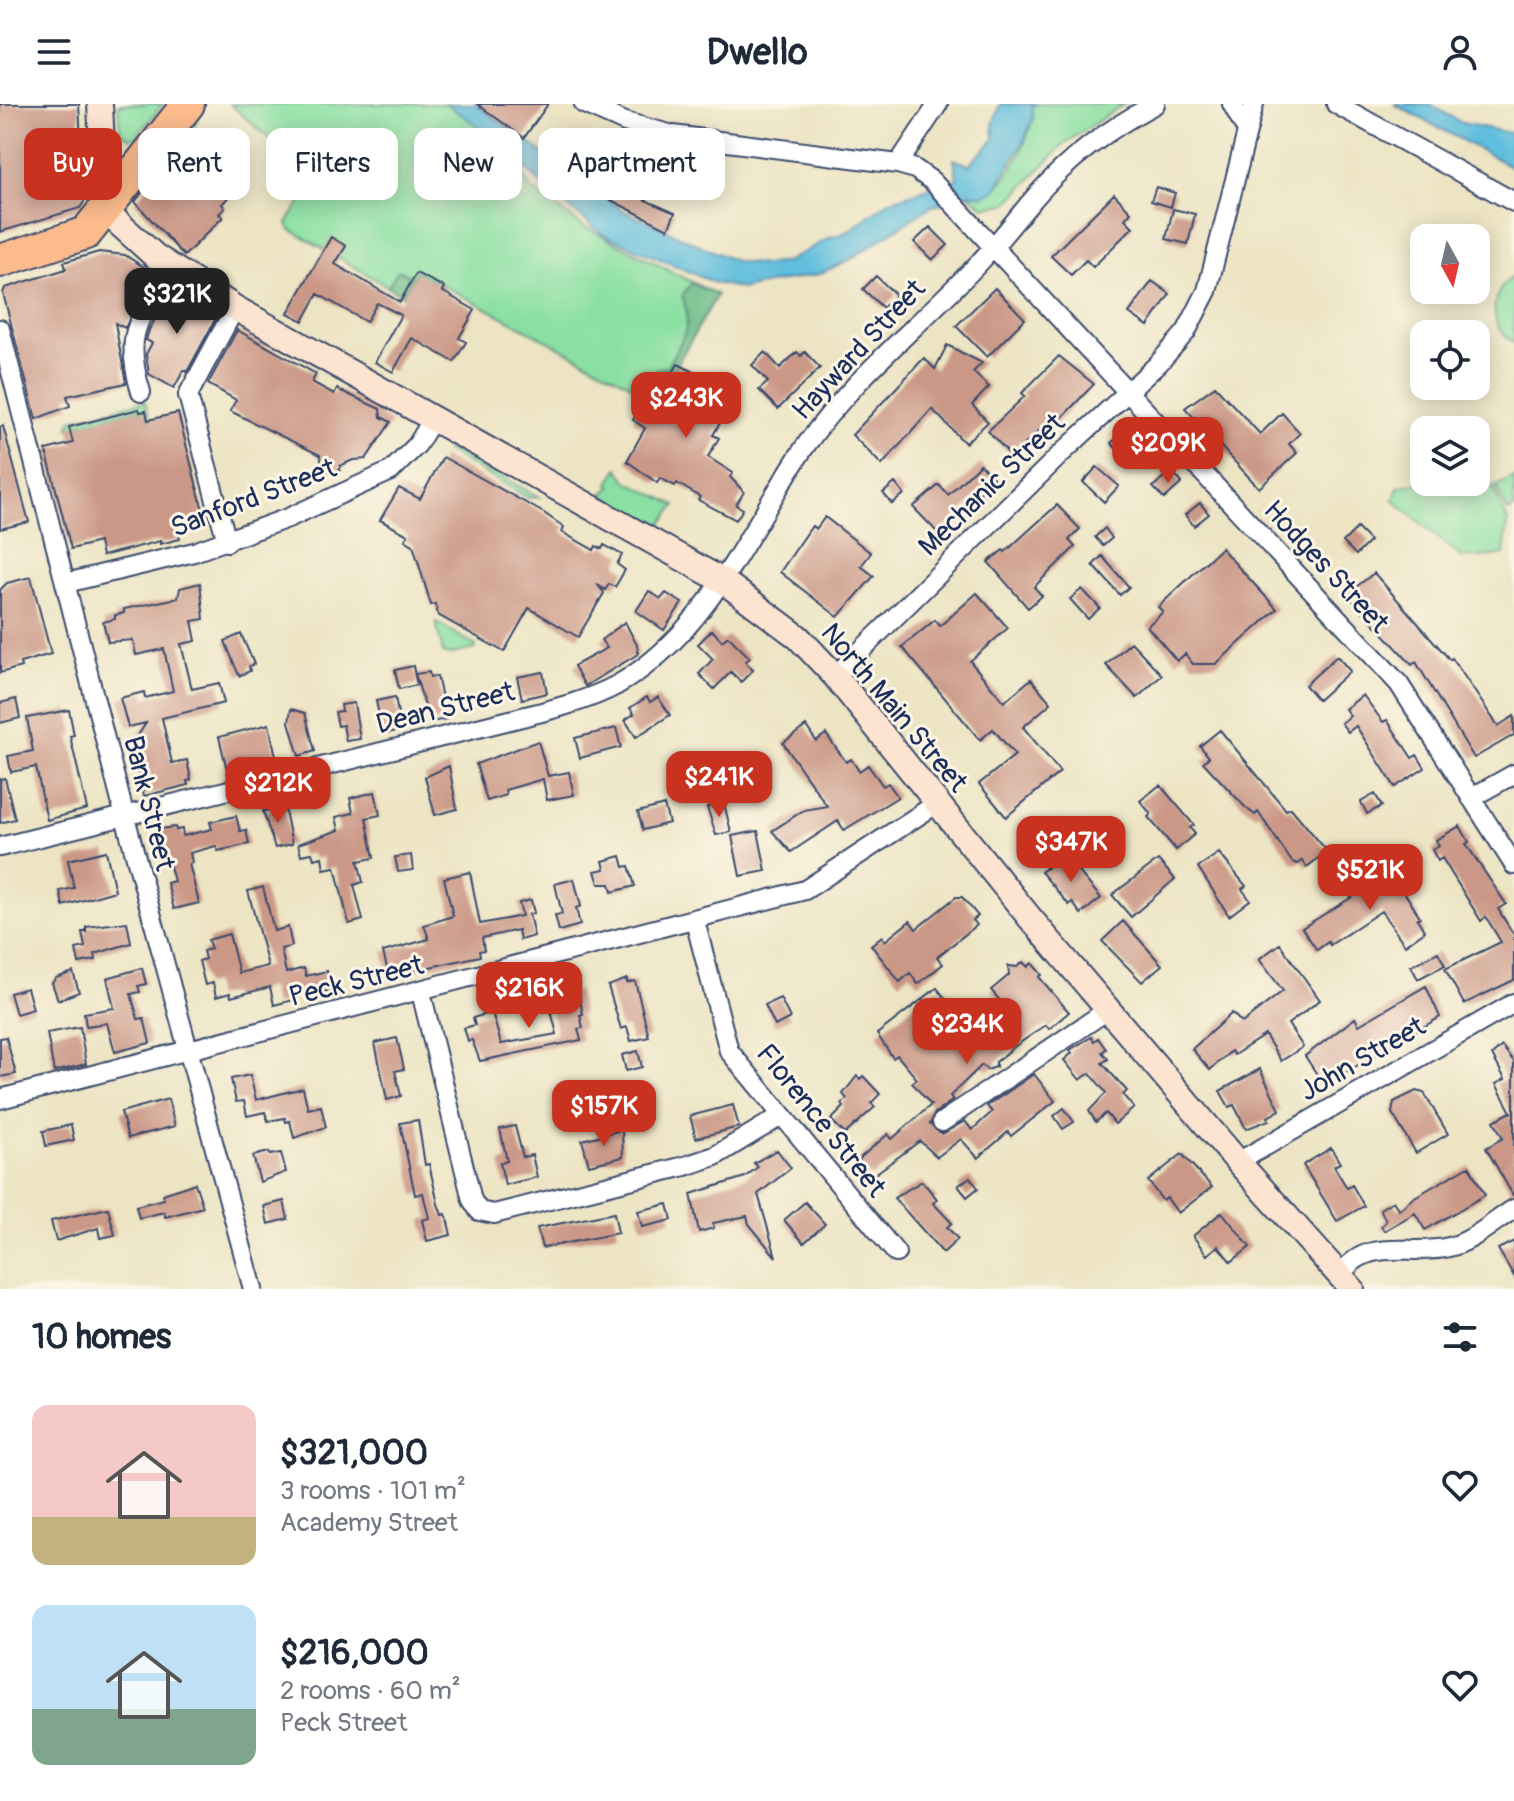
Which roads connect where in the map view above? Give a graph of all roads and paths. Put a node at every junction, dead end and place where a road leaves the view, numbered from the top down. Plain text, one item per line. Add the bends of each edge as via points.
1 (100, 104) edge
2 (188, 104) edge
3 (584, 104) edge
4 (938, 104) edge
5 (1155, 104) edge
6 (1232, 104) edge
7 (1254, 104) edge
8 (1336, 104) edge
9 (1247, 131) junction
10 (898, 164) junction
11 (1514, 202) edge
12 (105, 211) junction
13 (994, 246) junction
14 (0, 261) edge
15 (170, 267) junction
16 (235, 308) junction
17 (0, 329) edge
18 (141, 392) dead end
19 (1128, 392) junction
20 (433, 419) junction
21 (227, 542) junction
22 (723, 581) junction
23 (66, 583) junction
24 (835, 676) junction
25 (1514, 774) edge
26 (1471, 798) junction
27 (936, 804) junction
28 (125, 817) junction
29 (0, 847) edge
30 (1514, 865) edge
31 (695, 921) junction
32 (421, 992) junction
33 (1514, 1003) edge
34 (1109, 1009) junction
35 (187, 1053) junction
36 (0, 1099) edge
37 (781, 1116) junction
38 (942, 1122) dead end
39 (1238, 1162) junction
40 (1514, 1209) edge
41 (896, 1253) dead end
42 (1346, 1282) edge
43 (253, 1289) edge

1 - 12 main road
2 - 12 highway
3 - 10 street, Hodges Street via 661,133
4 - 10 street
5 - 13 street, Hayward Street via 1072,160
6 - 9 street
7 - 9 street, Mechanic Street
8 - 11 street
9 - 19 street, Mechanic Street via 1205,299 1176,344
10 - 13 street, Hodges Street via 932,181
12 - 14 highway via 83,236
12 - 15 main road, North Main Street
13 - 19 street, Hodges Street
13 - 22 street, Hayward Street via 838,404 806,445
15 - 16 main road, North Main Street
15 - 18 street via 132,338
16 - 20 main road, North Main Street
16 - 21 street via 188,395
17 - 23 street, Bank Street
19 - 24 street, Mechanic Street
19 - 26 street, Hodges Street via 1399,684
20 - 21 street, Sanford Street via 391,471
20 - 22 main road, North Main Street
21 - 23 street, Sanford Street
22 - 24 main road, North Main Street via 798,637
22 - 28 street, Dean Street via 658,655 619,684 585,700
23 - 28 street, Bank Street
24 - 27 main road, North Main Street
25 - 26 street
26 - 30 street, Hodges Street
27 - 31 street, Peck Street via 805,890
27 - 34 main road, North Main Street
28 - 29 street, Dean Street
28 - 35 street, Bank Street
31 - 32 street, Peck Street
31 - 37 street, Florence Street via 729,1051
32 - 35 street, Peck Street
32 - 37 street via 479,1211 494,1214 685,1166 715,1156
33 - 39 street, John Street
34 - 38 street
34 - 39 main road, North Main Street
35 - 36 street, Peck Street
35 - 43 street, Bank Street
37 - 41 street, Florence Street
39 - 42 main road, North Main Street
40 - 42 street via 1451,1247 1375,1250 1353,1260

